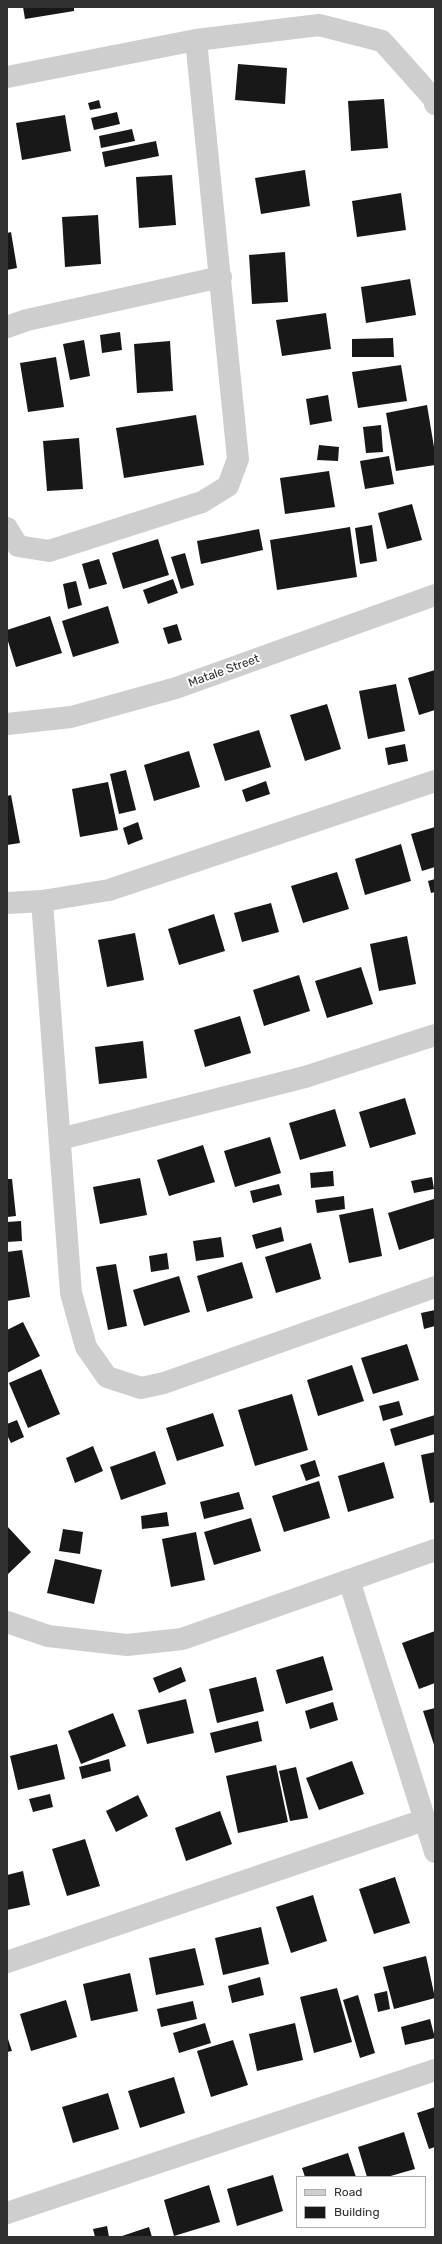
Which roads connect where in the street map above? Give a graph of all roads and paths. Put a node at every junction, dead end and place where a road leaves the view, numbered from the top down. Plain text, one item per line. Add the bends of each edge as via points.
1 (196, 40) junction
2 (7, 77) edge
3 (435, 104) edge
4 (221, 277) junction
5 (7, 327) edge
6 (7, 528) edge
7 (435, 595) edge
8 (7, 724) edge
9 (435, 781) edge
10 (42, 902) junction
11 (7, 904) edge
12 (435, 1035) edge
13 (60, 1139) junction
14 (435, 1287) edge
15 (435, 1550) edge
16 (349, 1580) junction
17 (7, 1622) edge
18 (424, 1820) junction
19 (435, 1852) edge
20 (7, 1962) edge
21 (435, 2070) edge
22 (7, 2213) edge

1 - 2 street
1 - 3 street via 319,25 382,41 434,99
1 - 4 street
4 - 5 street via 27,320
4 - 6 street via 238,459 228,486 202,502 49,551 18,546
7 - 8 street, Matale Street via 176,688 71,717
9 - 10 street via 109,890
10 - 11 street
10 - 13 street
12 - 13 street via 305,1076
13 - 14 street via 71,1293 86,1347 106,1377 140,1388 164,1383
15 - 16 street
16 - 17 street via 182,1640 127,1645 48,1636
16 - 18 street
18 - 19 street
18 - 20 street
21 - 22 street

